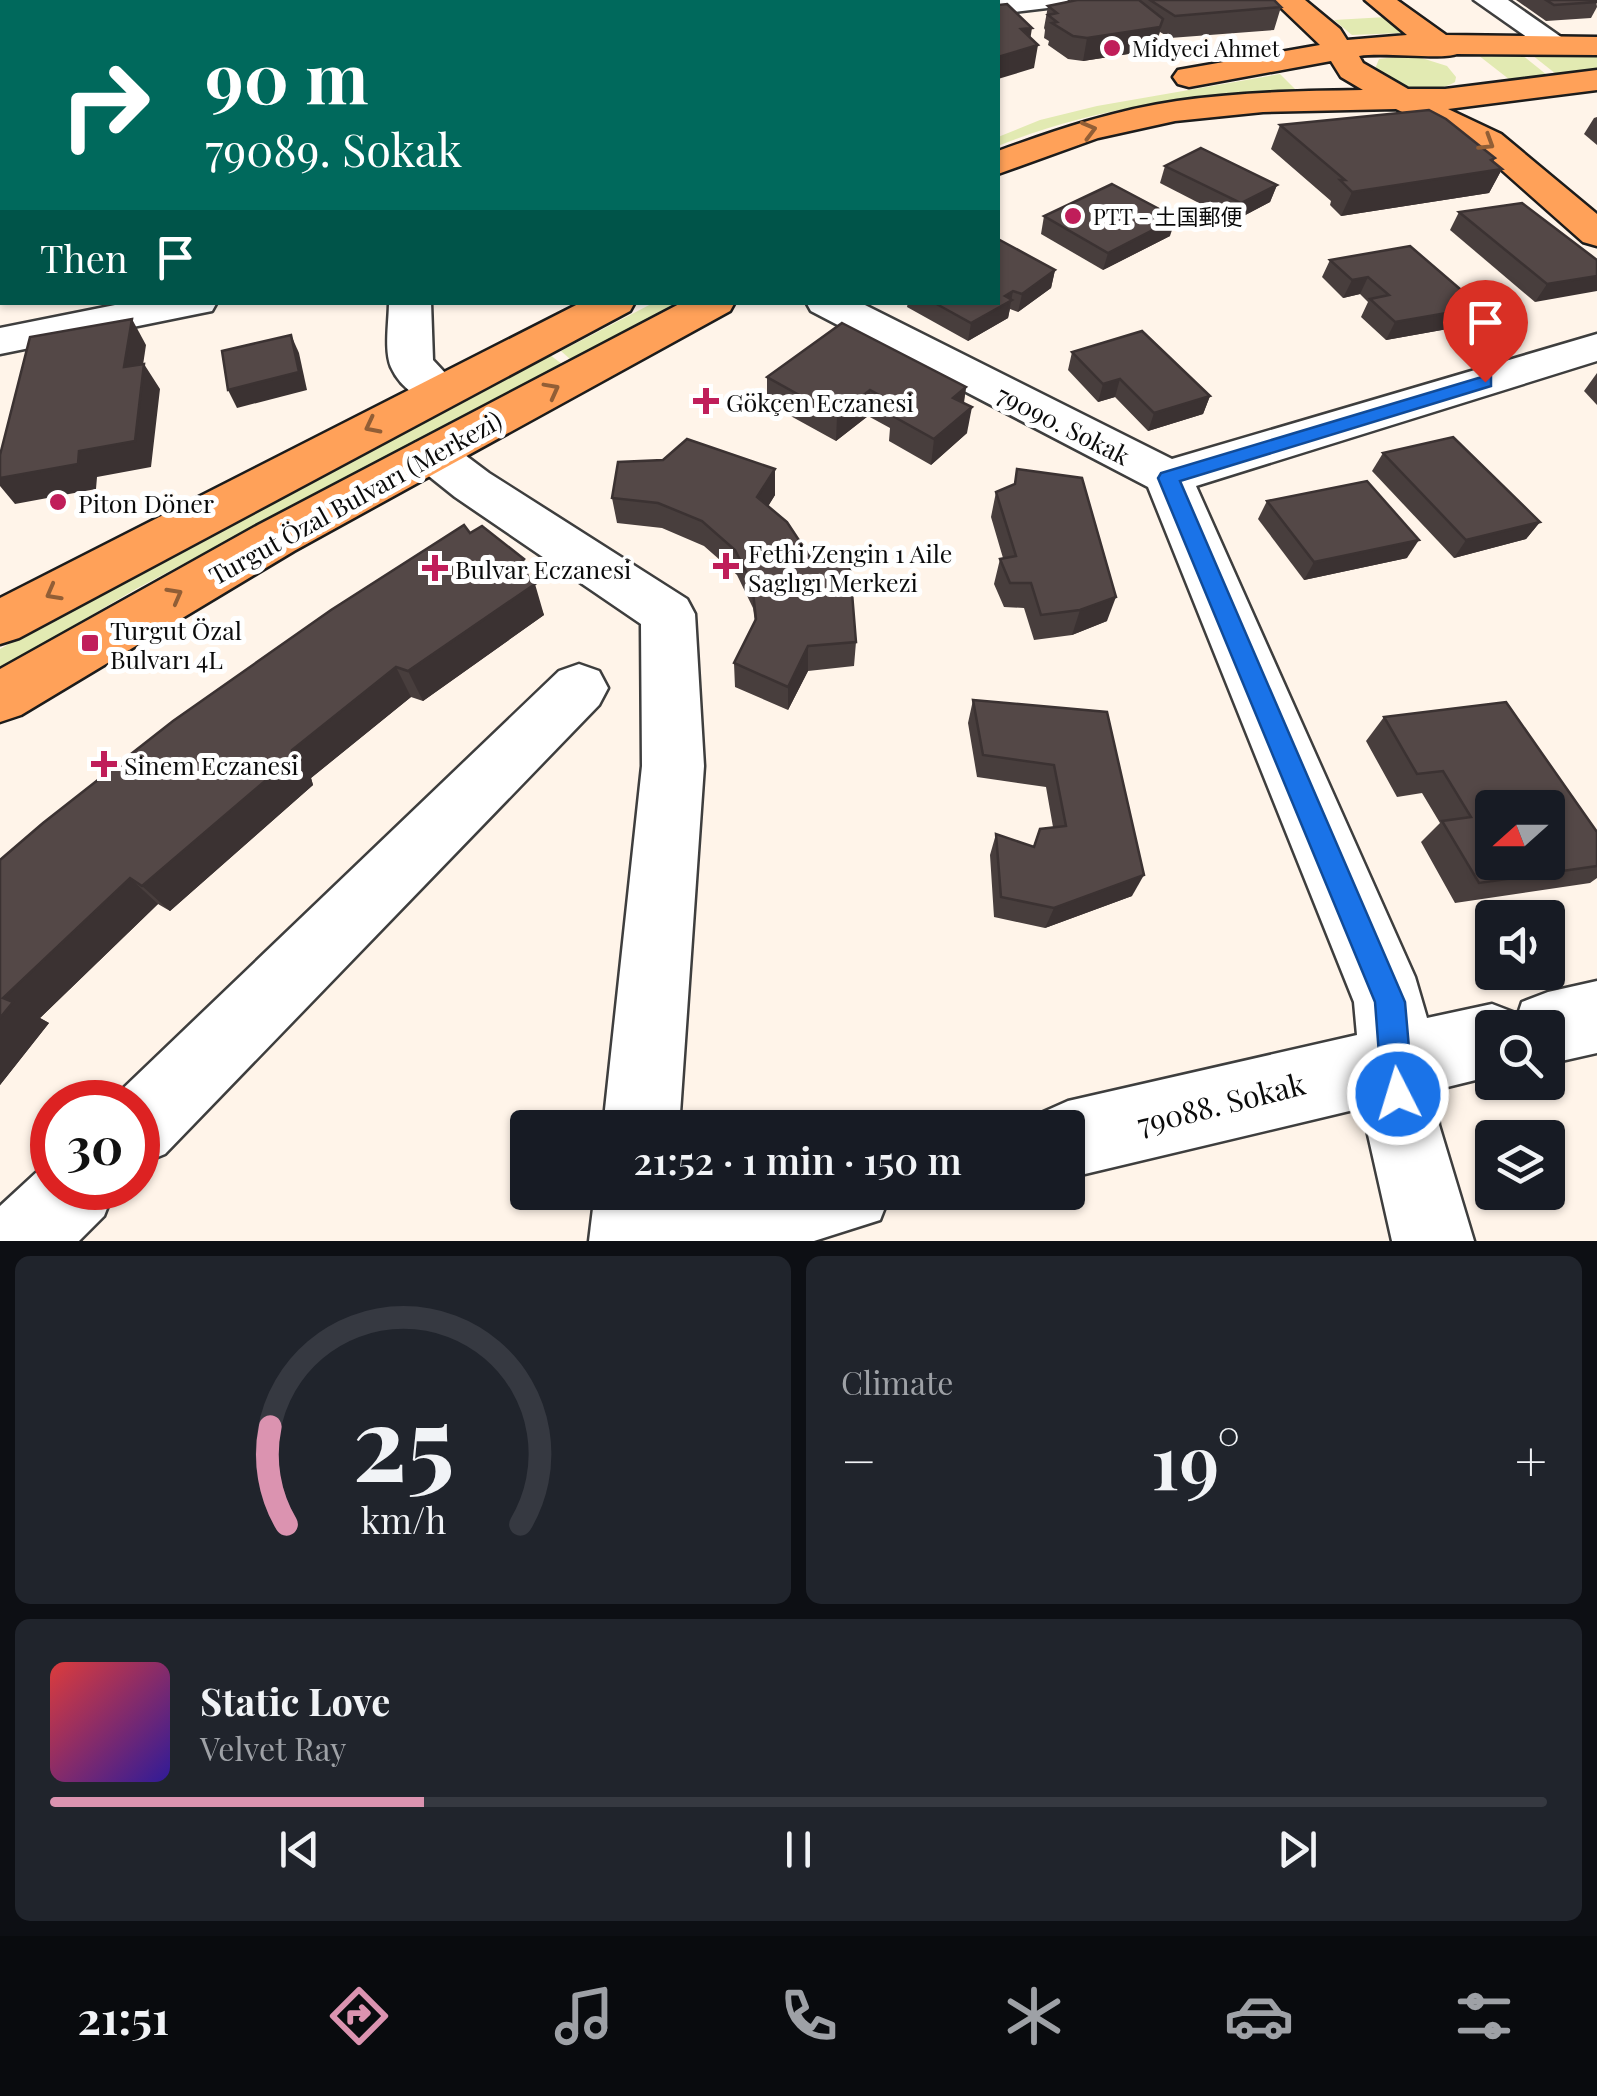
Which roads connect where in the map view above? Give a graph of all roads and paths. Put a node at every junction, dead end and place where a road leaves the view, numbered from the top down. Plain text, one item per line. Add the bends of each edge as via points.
1 (1054, 0) edge
2 (1286, 0) edge
3 (1378, 0) edge
4 (1488, 0) edge
5 (1000, 6) edge
6 (1436, 44) junction
7 (1558, 46) junction
8 (1597, 46) edge
9 (1341, 50) junction
10 (1597, 80) edge
11 (1156, 83) dead end
12 (1492, 92) junction
13 (1401, 99) junction
14 (1000, 162) edge
15 (1597, 202) edge
16 (1597, 234) edge
17 (181, 305) edge
18 (410, 305) edge
19 (609, 305) edge
20 (709, 305) edge
21 (832, 305) edge
22 (0, 340) edge
23 (1597, 348) edge
24 (439, 391) junction
25 (432, 454) junction
26 (1168, 478) junction
27 (0, 622) edge
28 (579, 688) dead end
29 (0, 698) edge
30 (1597, 1017) edge
31 (1565, 1024) edge
32 (1475, 1044) edge
33 (1394, 1063) junction
34 (160, 1104) edge
35 (642, 1110) edge
36 (1085, 1136) edge
37 (54, 1210) edge
38 (633, 1210) edge
39 (778, 1210) edge
40 (22, 1241) edge
41 (630, 1241) edge
42 (651, 1241) edge
43 (1433, 1241) edge

1 - 5 street
2 - 9 main road
3 - 6 main road
4 - 7 street
6 - 7 main road
6 - 9 main road
6 - 12 main road via 1477,70
7 - 8 main road
9 - 11 main road
9 - 13 main road via 1362,80
10 - 12 main road
12 - 13 main road
12 - 15 main road
14 -> 13 main road via 1075,134 1174,111
13 -> 16 main road via 1489,141
17 - 22 street
18 - 24 street via 412,364
19 - 24 main road, Turgut Özal Bulvarı (Merkezi)
25 -> 20 main road, Turgut Özal Bulvarı (Merkezi)
21 - 26 street, 79090. Sokak
23 - 26 street
24 -> 27 main road, Turgut Özal Bulvarı (Merkezi)
29 -> 25 main road, Turgut Özal Bulvarı (Merkezi)
25 - 35 street via 668,614 674,766
26 - 33 street via 1390,1002
28 - 34 street
30 - 31 street
32 - 33 street, 79088. Sokak
33 - 36 street, 79088. Sokak
33 - 43 street via 1401,1126
37 - 40 street
38 - 41 street
39 - 42 street

